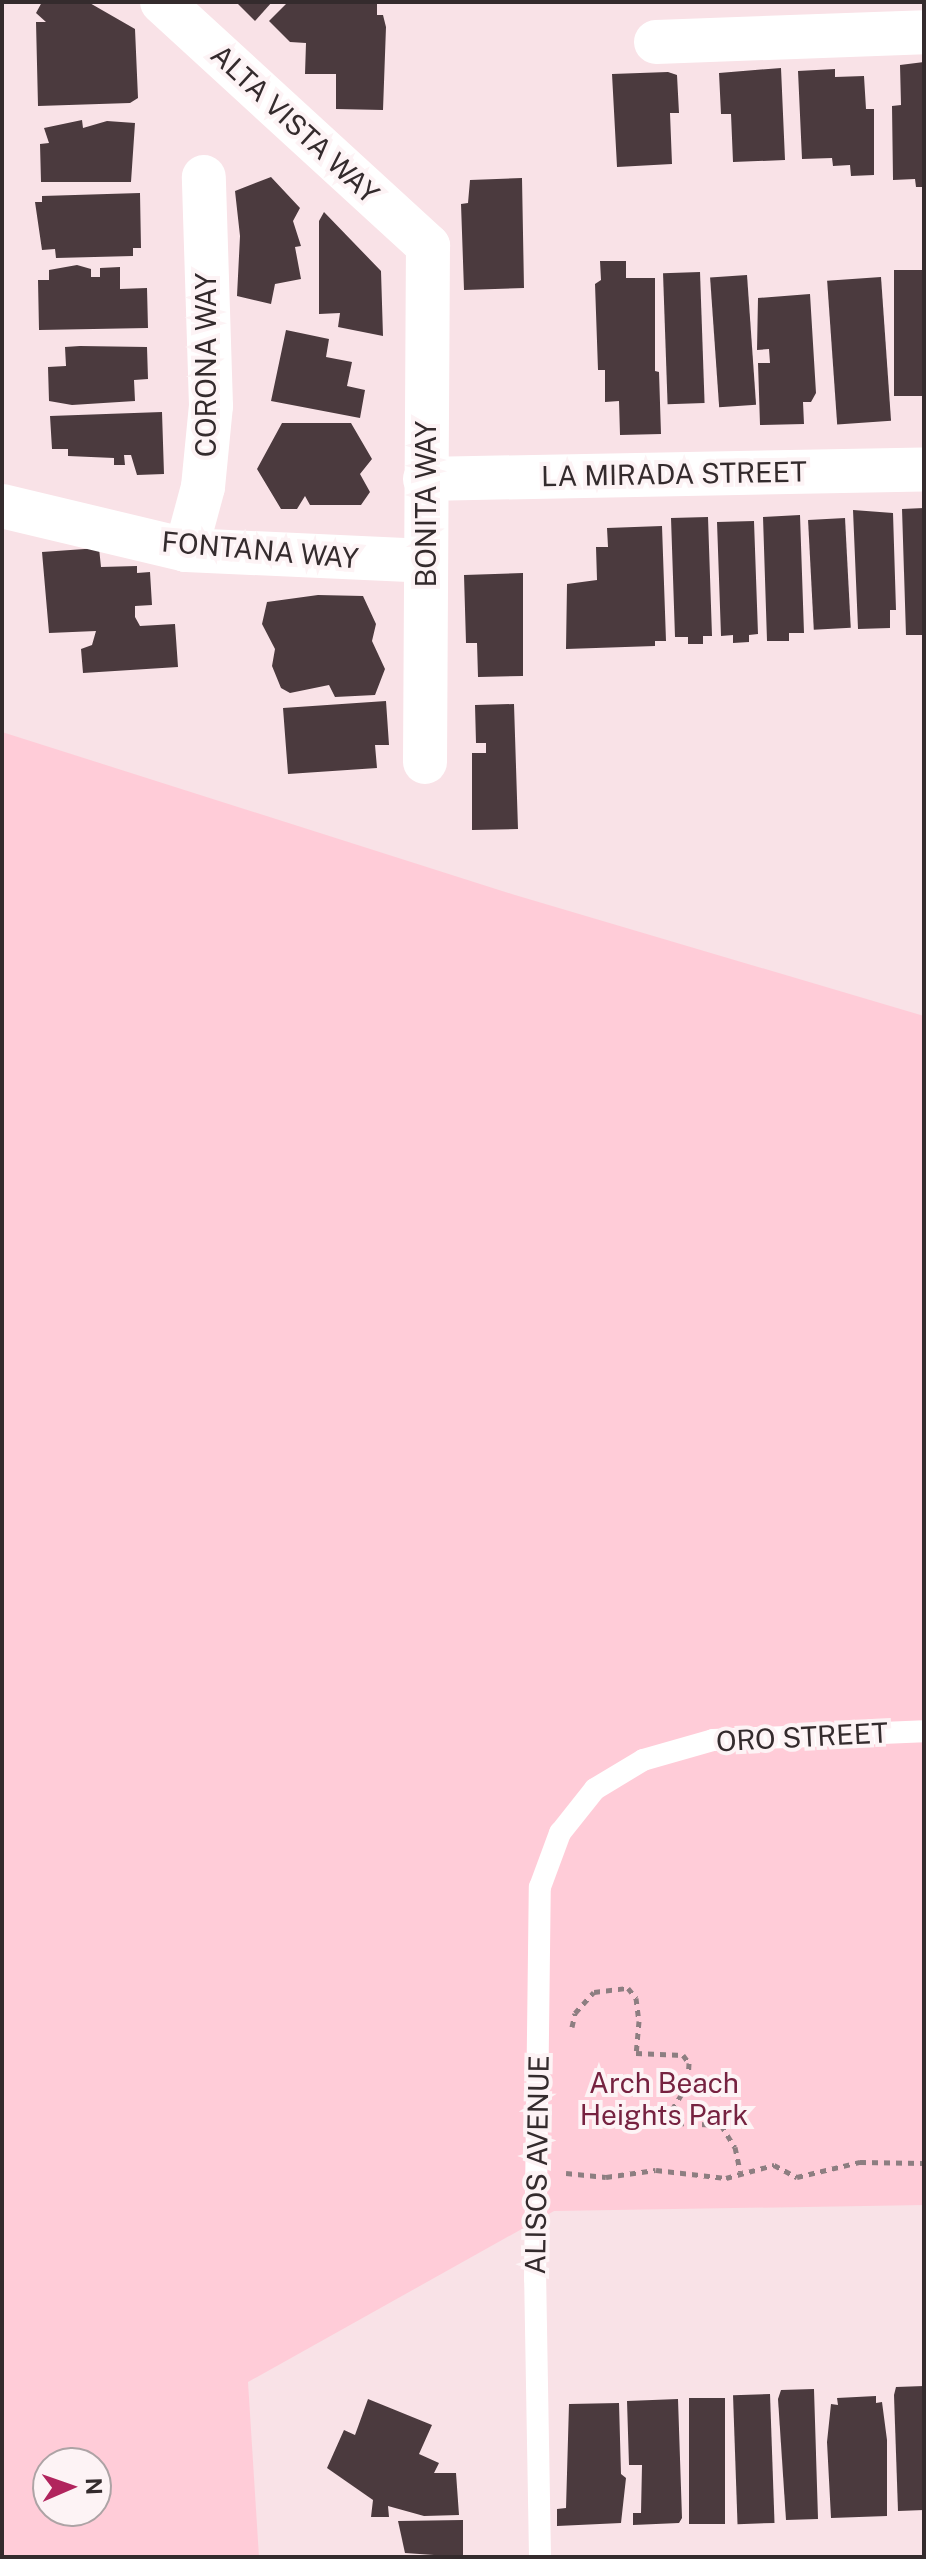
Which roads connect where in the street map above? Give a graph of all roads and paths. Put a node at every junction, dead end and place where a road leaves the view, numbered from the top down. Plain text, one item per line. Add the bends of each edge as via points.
1 (162, 2) edge
2 (924, 32) edge
3 (656, 42) dead end
4 (204, 177) dead end
5 (428, 246) joint
6 (924, 469) edge
7 (425, 479) junction
8 (2, 506) edge
9 (186, 550) junction
10 (426, 561) junction
11 (425, 762) dead end
12 (924, 1731) edge
13 (595, 1789) joint
14 (539, 2038) junction
15 (924, 2163) edge
16 (537, 2169) junction
17 (740, 2171) junction
18 (540, 2557) edge

1 - 5 street, ALTA VISTA WAY
2 - 3 street
4 - 9 street, CORONA WAY via 211,406 203,487
5 - 7 street, BONITA WAY
6 - 7 street, LA MIRADA STREET
7 - 10 street, BONITA WAY
8 - 9 street, FONTANA WAY
9 - 10 street, FONTANA WAY
10 - 11 street, BONITA WAY
12 - 13 lane, ORO STREET via 713,1740 643,1760
13 - 14 lane, ALISOS AVENUE via 560,1833 540,1887
14 - 16 lane, ALISOS AVENUE
14 - 17 path via 567,2040 575,2013 589,1996 625,1986 636,2003 636,2053 683,2055 689,2063 688,2084 669,2115 678,2123 721,2125 735,2147
15 - 17 path via 860,2162 801,2177 774,2165
16 - 17 path via 606,2177 656,2170 709,2178
16 - 18 lane, ALISOS AVENUE

